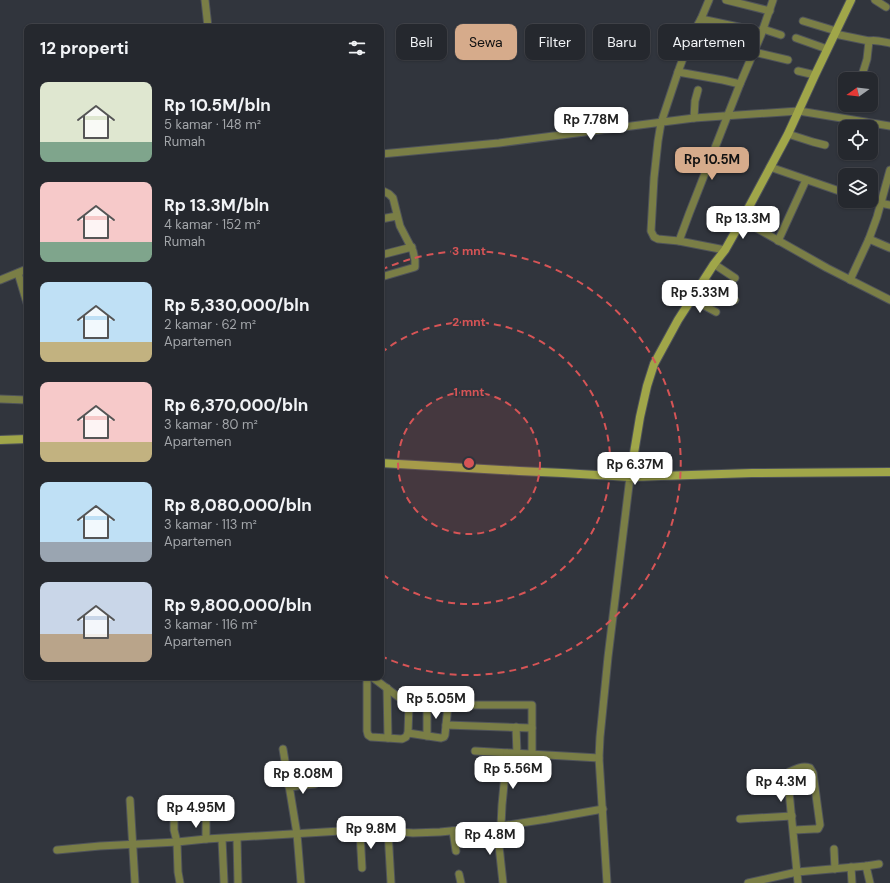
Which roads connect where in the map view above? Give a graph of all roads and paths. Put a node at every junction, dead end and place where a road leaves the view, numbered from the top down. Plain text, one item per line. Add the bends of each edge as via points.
1 (205, 0) edge
2 (709, 0) edge
3 (726, 0) edge
4 (773, 0) edge
5 (851, 0) edge
6 (875, 0) edge
7 (886, 7) dead end
8 (770, 11) junction
9 (701, 19) junction
10 (803, 21) dead end
11 (208, 24) edge
12 (698, 24) edge
13 (762, 30) junction
14 (835, 32) junction
15 (780, 35) dead end
16 (759, 38) edge
17 (796, 38) dead end
18 (869, 41) junction
19 (890, 43) edge
20 (827, 49) junction
21 (759, 53) edge
22 (682, 60) edge
23 (750, 60) edge
24 (788, 60) dead end
25 (798, 70) dead end
26 (678, 72) junction
27 (863, 72) dead end
28 (815, 75) junction
29 (740, 84) junction
30 (698, 90) dead end
31 (799, 110) junction
32 (729, 115) junction
33 (694, 118) junction
34 (661, 123) junction
35 (890, 126) edge
36 (788, 134) junction
37 (825, 145) dead end
38 (384, 154) edge
39 (770, 167) junction
40 (890, 170) edge
41 (806, 180) junction
42 (384, 191) edge
43 (838, 191) edge
44 (878, 203) edge
45 (881, 204) junction
46 (890, 205) edge
47 (397, 216) junction
48 (384, 218) edge
49 (742, 220) junction
50 (869, 239) junction
51 (679, 241) junction
52 (778, 241) junction
53 (412, 247) junction
54 (890, 248) edge
55 (725, 250) junction
56 (384, 254) edge
57 (714, 264) junction
58 (24, 270) edge
59 (18, 273) junction
60 (384, 276) edge
61 (735, 278) dead end
62 (0, 280) edge
63 (704, 280) junction
64 (850, 280) junction
65 (24, 293) edge
66 (692, 300) junction
67 (735, 300) dead end
68 (890, 300) edge
69 (716, 312) dead end
70 (0, 399) edge
71 (24, 400) edge
72 (24, 439) edge
73 (0, 440) edge
74 (384, 463) edge
75 (890, 472) edge
76 (630, 476) junction
77 (367, 680) edge
78 (376, 680) edge
79 (387, 688) junction
80 (409, 705) junction
81 (427, 705) junction
82 (448, 705) junction
83 (446, 725) junction
84 (516, 727) junction
85 (532, 728) junction
86 (408, 733) junction
87 (427, 736) junction
88 (388, 738) junction
89 (283, 749) dead end
90 (476, 751) dead end
91 (507, 753) junction
92 (517, 754) junction
93 (532, 754) junction
94 (599, 758) junction
95 (315, 784) dead end
96 (289, 787) junction
97 (130, 800) dead end
98 (603, 808) junction
99 (174, 814) dead end
100 (792, 816) junction
101 (206, 818) dead end
102 (740, 819) dead end
103 (499, 827) junction
104 (794, 830) junction
105 (388, 831) junction
106 (453, 831) junction
107 (360, 832) junction
108 (297, 834) junction
109 (237, 838) junction
110 (206, 839) junction
111 (222, 839) junction
112 (177, 842) junction
113 (133, 844) junction
114 (834, 849) dead end
115 (57, 850) dead end
116 (456, 851) dead end
117 (880, 864) dead end
118 (866, 866) junction
119 (851, 867) junction
120 (362, 868) dead end
121 (836, 869) junction
122 (797, 872) junction
123 (459, 874) dead end
124 (224, 882) edge
125 (135, 883) edge
126 (180, 883) edge
127 (238, 883) edge
128 (302, 883) edge
129 (391, 883) edge
130 (460, 883) edge
131 (503, 883) edge
132 (607, 883) edge
133 (748, 883) edge
134 (798, 883) edge
135 (852, 883) edge
136 (870, 883) edge

1 - 11 street
2 - 9 street
3 - 8 street
4 - 8 street
5 - 14 street
6 - 7 street
8 - 13 street
9 - 12 street
9 - 13 street
10 - 14 street
13 - 15 street
13 - 16 street
14 - 18 street
14 - 20 street
17 - 20 street
18 - 19 street
18 - 27 street
20 - 28 street
21 - 24 street
22 - 26 street
23 - 29 street
25 - 28 street
26 - 29 street
26 - 34 street
28 - 31 street
29 - 32 street
30 - 33 street
31 - 32 street
31 - 35 street
31 - 36 street
32 - 33 street
32 - 51 street
33 - 34 street
34 - 38 street
34 - 51 street via 654,178 652,231 656,238
36 - 37 street
36 - 39 street
39 - 41 street
39 - 49 street
40 - 45 street
41 - 43 street
41 - 52 street
42 - 47 street via 392,197
44 - 45 street
45 - 46 street
45 - 50 street
47 - 48 street
47 - 53 street via 401,229
49 - 52 street
49 - 55 street
50 - 54 street
50 - 64 street
51 - 55 street
52 - 64 street
53 - 56 street
53 - 60 street via 415,266
55 - 57 street
57 - 61 street
57 - 63 street
58 - 59 street
59 - 62 street
59 - 65 street
63 - 66 street
63 - 67 street
64 - 68 street
66 - 69 street
66 - 76 street via 666,341 647,386
70 - 71 street
72 - 73 street
74 - 76 street
75 - 76 street
76 - 94 street via 608,657
77 - 88 street via 368,735
78 - 79 street
79 - 80 street
79 - 88 street
80 - 81 street
80 - 86 street
81 - 82 street
81 - 87 street
82 - 83 street
82 - 85 street via 532,705
83 - 84 street
83 - 87 street via 444,737
84 - 85 street
84 - 92 street
85 - 93 street
86 - 87 street
86 - 88 street via 402,739
89 - 96 street
90 - 91 street
91 - 92 street
91 - 103 street
92 - 93 street
93 - 94 street
94 - 98 street
95 - 96 street
96 - 108 street
97 - 113 street
98 - 103 street
98 - 132 street
99 - 112 street
100 - 102 street
100 - 104 street
100 - 104 street via 789,772 807,766 813,773 820,825 818,829
101 - 110 street
103 - 106 street
103 - 131 street
104 - 122 street
105 - 106 street
105 - 107 street
105 - 129 street
106 - 116 street
107 - 108 street
107 - 120 street
108 - 109 street
108 - 128 street
109 - 111 street
109 - 127 street
110 - 111 street
110 - 112 street
111 - 124 street
112 - 113 street
112 - 126 street
113 - 115 street
113 - 125 street
114 - 121 street
117 - 118 street
118 - 119 street
118 - 136 street
119 - 121 street
119 - 135 street
121 - 122 street
122 - 133 street
122 - 134 street
123 - 130 street

